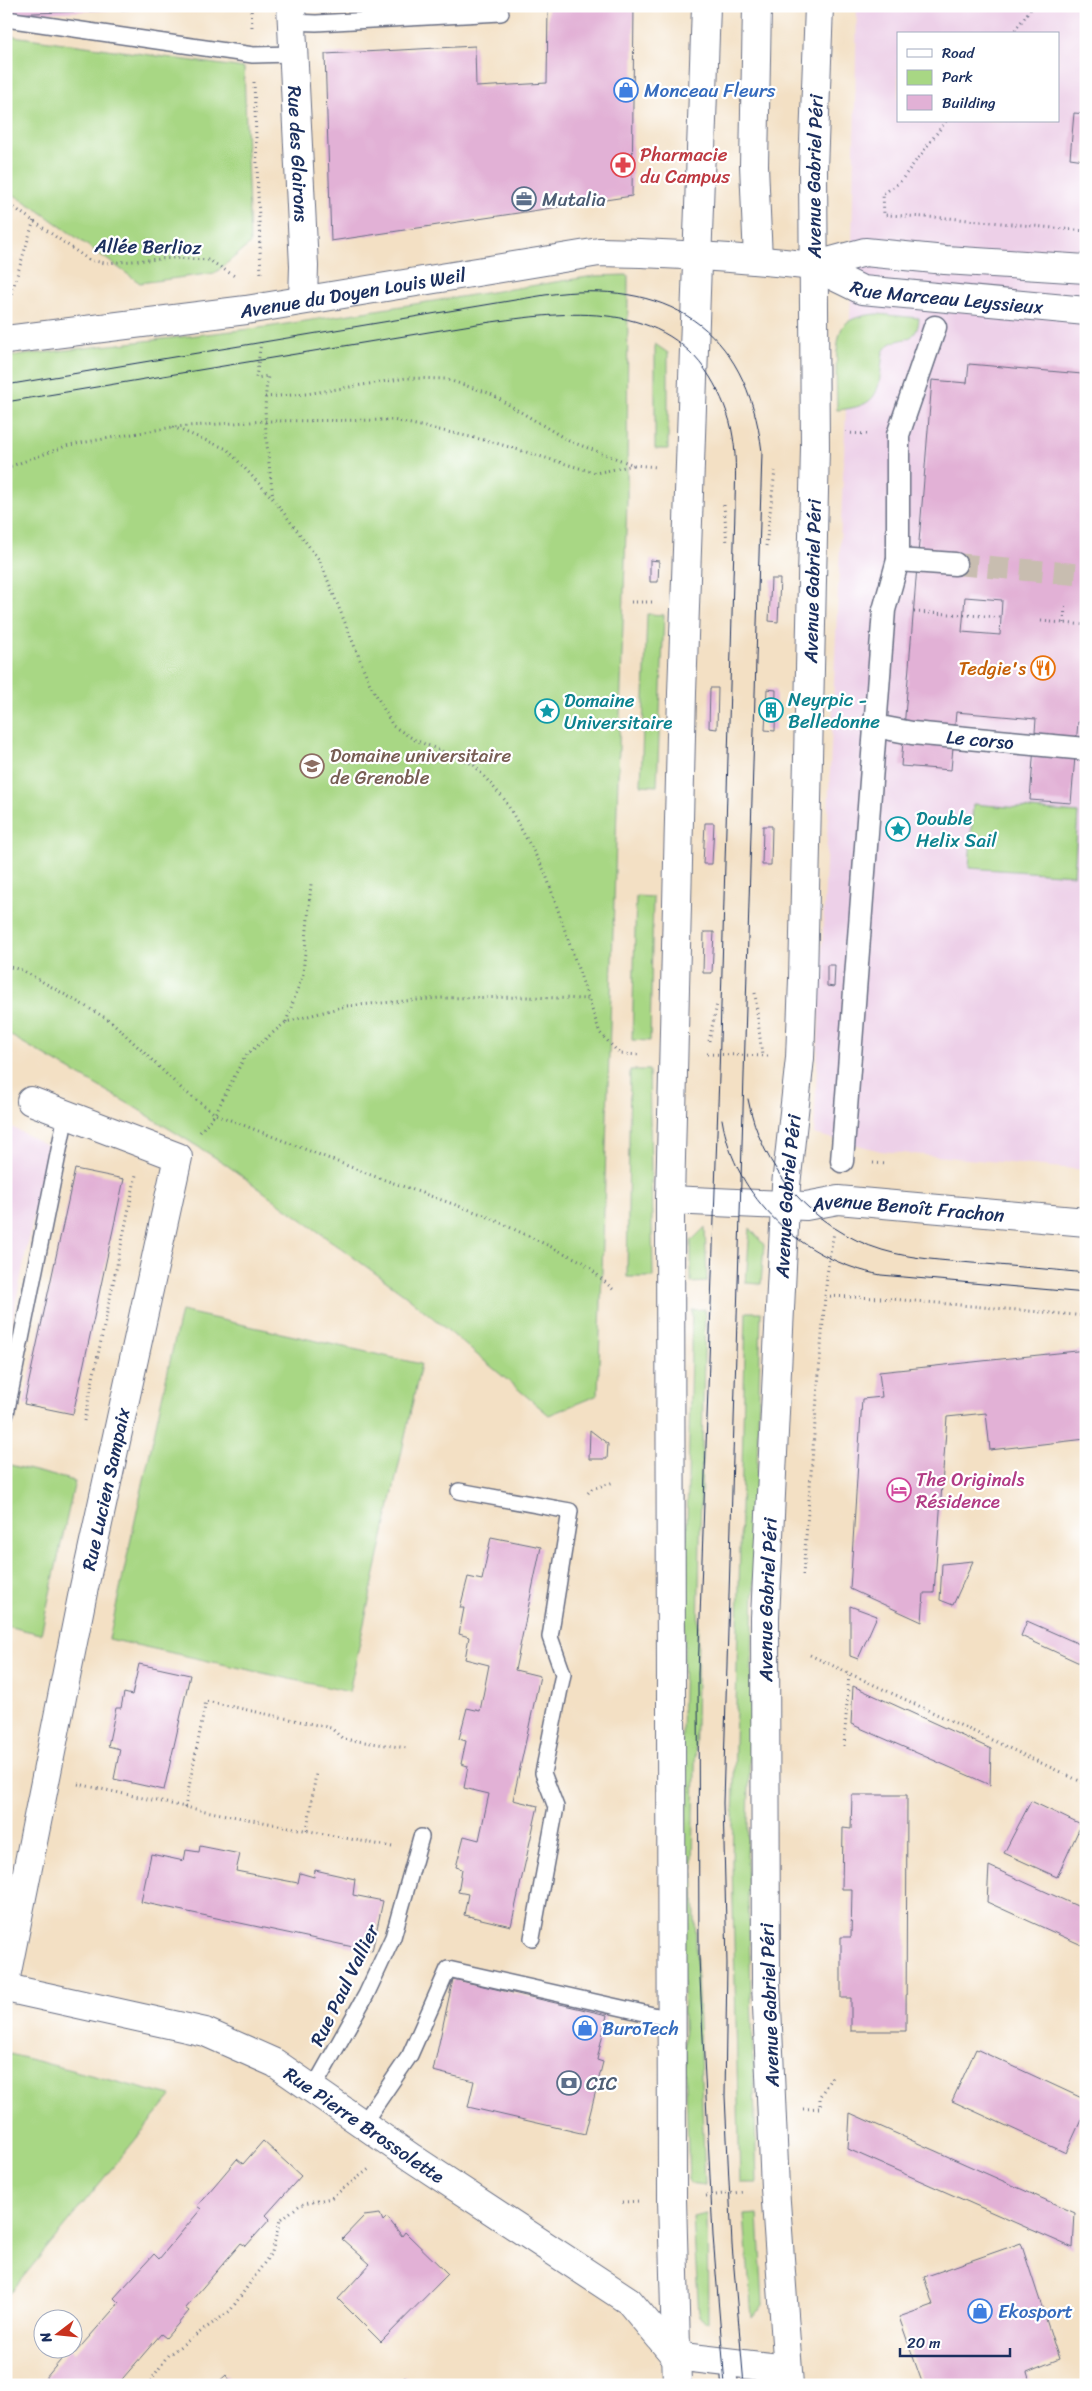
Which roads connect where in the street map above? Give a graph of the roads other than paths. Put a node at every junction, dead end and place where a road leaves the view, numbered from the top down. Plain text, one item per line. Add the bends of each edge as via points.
1 (706, 6) edge
2 (757, 6) edge
3 (819, 6) edge
4 (501, 13) dead end
5 (291, 14) edge
6 (6, 19) edge
7 (292, 54) junction
8 (698, 256) junction
9 (758, 260) junction
10 (813, 266) junction
11 (1086, 269) edge
12 (303, 300) junction
13 (1086, 311) edge
14 (935, 327) dead end
15 (6, 340) edge
16 (898, 560) junction
17 (955, 564) tunnel mouth
18 (875, 726) junction
19 (1086, 749) edge
20 (31, 1101) dead end
21 (66, 1115) junction
22 (842, 1161) dead end
23 (670, 1200) junction
24 (785, 1204) junction
25 (1086, 1222) edge
26 (6, 1414) edge
27 (459, 1490) dead end
28 (419, 1844) road end
29 (532, 1938) dead end
30 (6, 1977) edge
31 (6, 1988) edge
32 (671, 2019) junction
33 (313, 2089) junction
34 (363, 2124) junction
35 (675, 2356) junction
36 (729, 2374) edge
37 (788, 2377) edge
38 (677, 2385) edge

1 - 8 main road
2 - 9 main road via 754,165
3 - 10 main road, Avenue Gabriel Péri
4 - 5 lane via 316,23
5 - 7 main road, Rue des Glairons
6 - 7 lane via 253,56
7 - 12 main road, Rue des Glairons via 304,266
8 - 9 main road, Rue Marceau Leyssieux
8 - 12 main road, Avenue du Doyen Louis Weil via 599,252
8 - 23 main road via 683,656
9 - 10 main road, Rue Marceau Leyssieux
10 - 11 main road, Rue Marceau Leyssieux via 866,252
10 - 13 main road, Rue Marceau Leyssieux via 862,290
10 - 24 main road, Avenue Gabriel Péri via 815,447 804,969 800,1058
12 - 15 main road, Avenue du Doyen Louis Weil
14 - 16 street via 898,434
16 - 17 street
16 - 18 street via 884,610
18 - 19 street, Le corso via 912,733
18 - 22 street
20 - 21 main road
21 - 26 lane
21 - 30 main road, Rue Lucien Sampaix via 178,1157 83,1592
23 - 24 main road, Avenue Benoît Frachon
23 - 32 main road
24 - 25 main road, Avenue Benoît Frachon via 806,1206 838,1200
24 - 37 main road, Avenue Gabriel Péri via 765,1618 766,1983
27 - 29 lane via 570,1511 550,1637 563,1674 543,1773 556,1807
28 - 33 lane, Rue Paul Vallier via 393,1937 366,1995
31 - 33 main road, Rue Pierre Brossolette via 205,2032 275,2064
32 - 34 lane via 448,1969 410,2055
32 - 35 main road
33 - 34 main road, Rue Pierre Brossolette
34 - 35 main road, Rue Pierre Brossolette via 629,2301
35 - 36 main road
35 - 38 main road
36 - 37 main road

